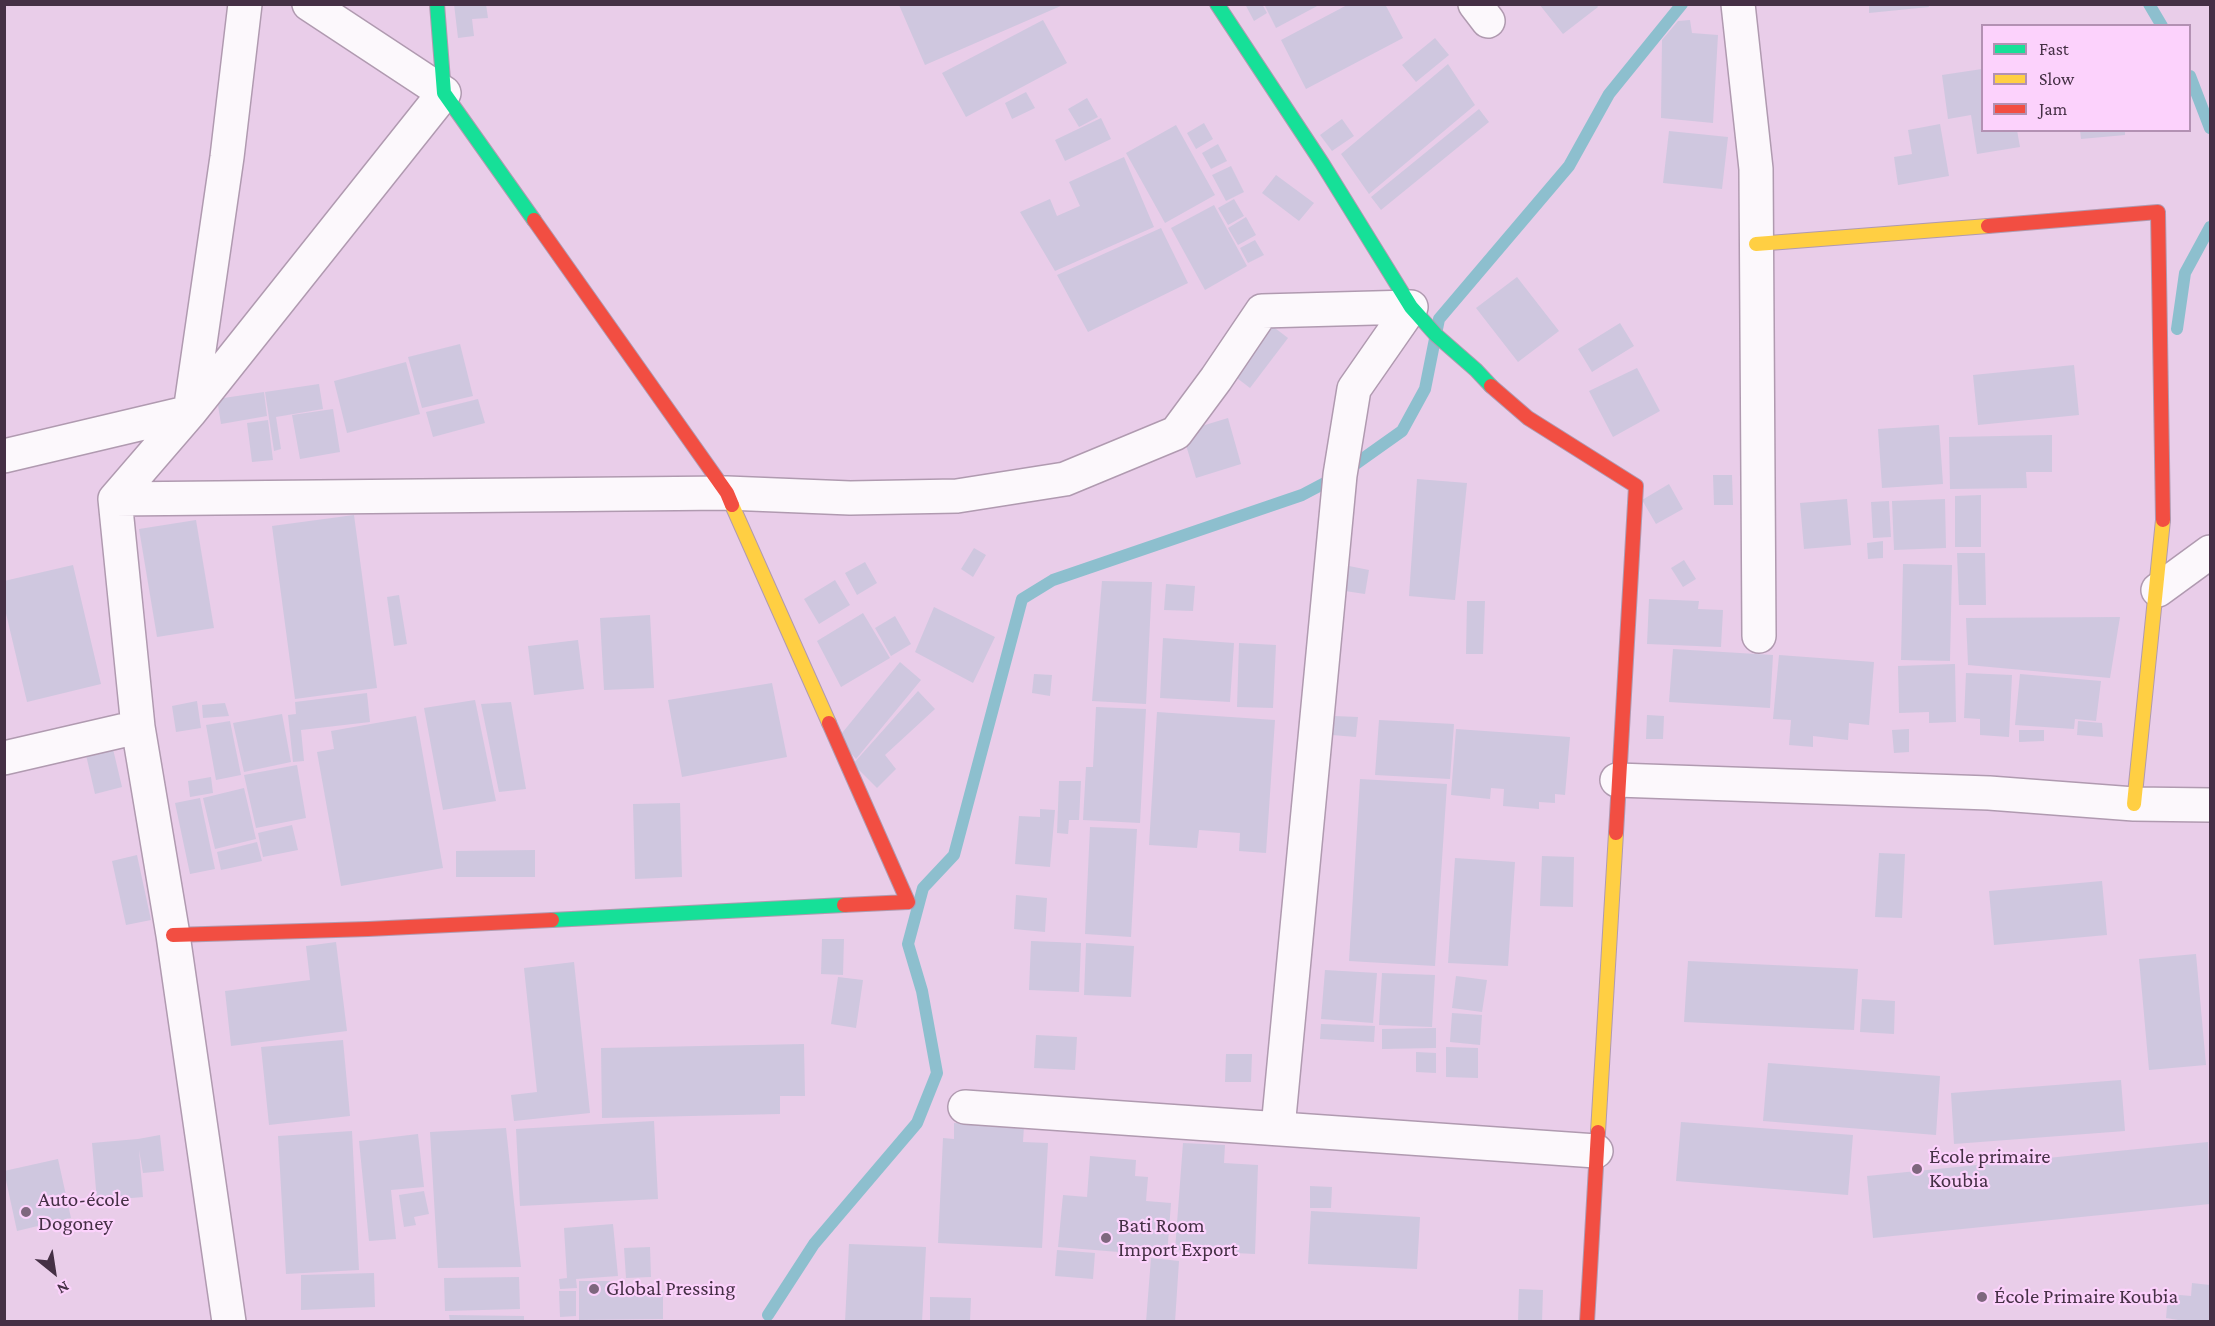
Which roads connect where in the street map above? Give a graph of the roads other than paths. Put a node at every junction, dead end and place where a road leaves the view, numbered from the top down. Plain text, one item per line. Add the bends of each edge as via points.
1 (246, 4) edge
2 (309, 4) edge
3 (437, 4) edge
4 (1217, 4) edge
5 (1738, 4) edge
6 (444, 93) junction
7 (1756, 244) junction
8 (1411, 307) junction
9 (190, 412) junction
10 (4, 456) edge
11 (727, 493) junction
12 (115, 499) junction
13 (2211, 552) edge
14 (2158, 590) junction
15 (1759, 636) dead end
16 (138, 727) junction
17 (4, 758) edge
18 (1617, 780) junction
19 (2134, 804) junction
20 (2211, 805) edge
21 (173, 935) junction
22 (965, 1107) dead end
23 (1278, 1128) junction
24 (1596, 1151) junction
25 (229, 1322) edge
26 (1587, 1322) edge

1 - 9 street
2 - 6 street
3 - 6 street
4 - 8 street
5 - 7 street via 1756,169
6 - 9 street
6 - 11 street
7 - 14 street via 2158,212 2163,521
7 - 15 street
8 - 11 street via 1262,311 1176,433 1065,479 957,496 850,498
8 - 18 street via 1498,394 1528,418 1636,486
8 - 23 street via 1354,389 1340,475
9 - 10 street
9 - 12 street
11 - 12 street
11 - 21 street via 908,902 368,930
12 - 16 street
13 - 14 street
14 - 19 street
16 - 17 street
16 - 21 street
18 - 19 street via 1989,793
18 - 24 street
19 - 20 street
21 - 25 street
22 - 23 street
23 - 24 street
24 - 26 street

